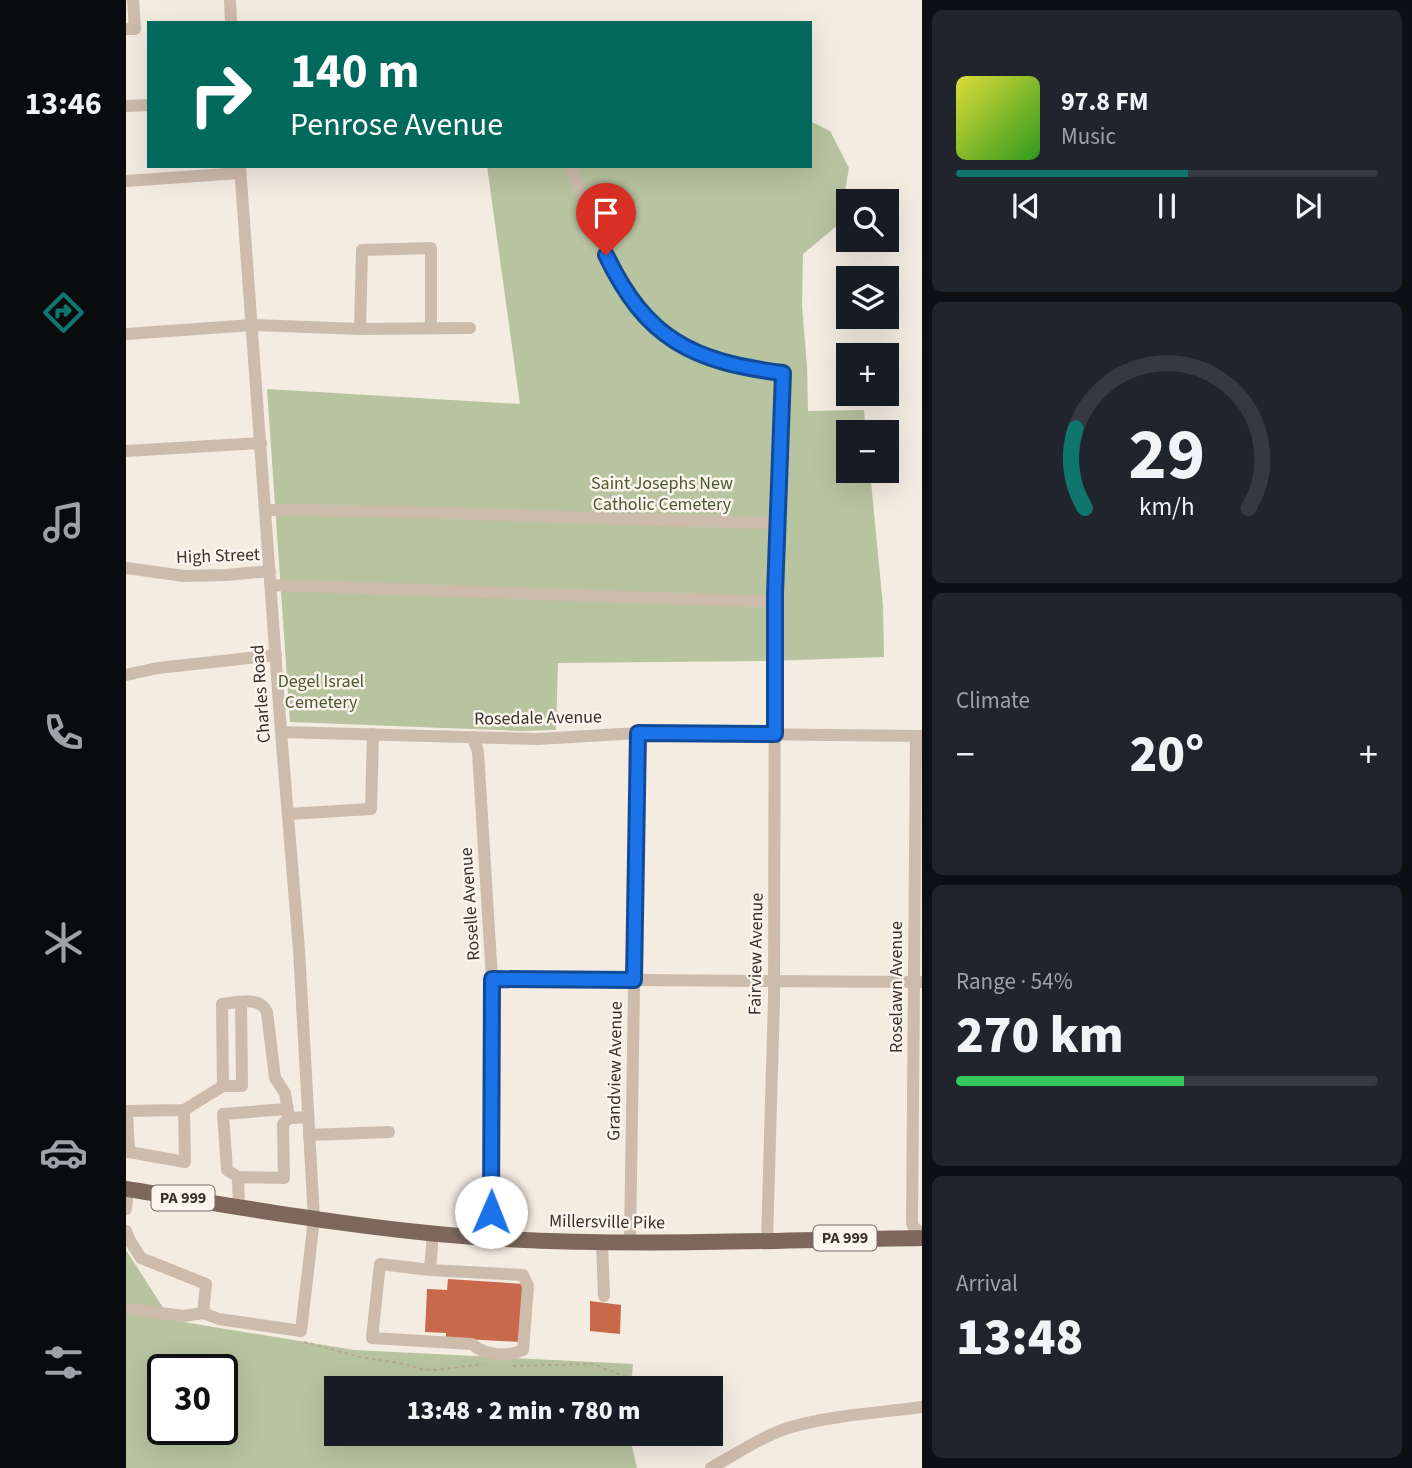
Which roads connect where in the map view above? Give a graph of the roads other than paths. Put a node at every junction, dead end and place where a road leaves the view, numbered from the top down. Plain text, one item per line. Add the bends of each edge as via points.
1 (133, 0) edge
2 (230, 0) edge
3 (231, 21) edge
4 (126, 29) edge
5 (147, 105) edge
6 (126, 106) edge
7 (571, 168) edge
8 (240, 169) edge
9 (126, 181) edge
10 (252, 324) junction
11 (431, 328) junction
12 (470, 328) dead end
13 (360, 329) junction
14 (126, 334) edge
15 (261, 443) junction
16 (126, 451) edge
17 (266, 510) junction
18 (778, 523) junction
19 (126, 568) edge
20 (270, 571) junction
21 (271, 585) junction
22 (776, 602) junction
23 (276, 655) junction
24 (126, 675) edge
25 (281, 732) junction
26 (638, 733) junction
27 (373, 734) junction
28 (775, 734) junction
29 (919, 736) edge
30 (473, 737) junction
31 (288, 814) junction
32 (492, 979) junction
33 (634, 980) junction
34 (773, 981) junction
35 (918, 982) edge
36 (241, 1003) junction
37 (223, 1086) junction
38 (126, 1103) edge
39 (184, 1110) junction
40 (127, 1111) edge
41 (288, 1114) junction
42 (308, 1117) junction
43 (389, 1132) dead end
44 (309, 1135) junction
45 (127, 1152) edge
46 (238, 1177) junction
47 (127, 1189) edge
48 (239, 1207) junction
49 (126, 1209) edge
50 (314, 1219) junction
51 (126, 1231) edge
52 (433, 1233) junction
53 (922, 1236) edge
54 (490, 1238) junction
55 (767, 1241) junction
56 (602, 1242) junction
57 (630, 1242) junction
58 (430, 1270) junction
59 (604, 1296) dead end
60 (126, 1309) edge
61 (203, 1313) junction
62 (922, 1407) edge
63 (711, 1468) edge

1 - 4 street via 135,29
2 - 3 street
5 - 6 street
7 - 18 street, Fairview Avenue via 611,264 642,314 701,355 783,373
8 - 9 street
8 - 10 street, Charles Road
10 - 13 street
10 - 14 street
10 - 15 street, Charles Road
11 - 12 street
11 - 13 street
11 - 13 street via 431,248 362,250
15 - 16 street
15 - 17 street, Charles Road
17 - 18 street
17 - 20 street, Charles Road
18 - 22 street, Fairview Avenue
19 - 20 street, High Street via 184,576
20 - 21 street, Charles Road
21 - 22 street
21 - 23 street, Charles Road
22 - 28 street, Fairview Avenue
23 - 24 street
23 - 25 street, Charles Road
25 - 27 street, Rosedale Avenue
25 - 31 street, Charles Road
26 - 28 street, Rosedale Avenue
26 - 30 street, Rosedale Avenue
26 - 33 street, Grandview Avenue
27 - 30 street, Rosedale Avenue
27 - 31 street via 371,809
28 - 29 street, Rosedale Avenue
28 - 34 street, Fairview Avenue
29 - 35 street, Roselawn Avenue
30 - 32 street, Roselle Avenue via 478,752
31 - 42 street, Charles Road
32 - 33 street
32 - 54 street, Roselle Avenue
33 - 34 street
33 - 57 street, Grandview Avenue
34 - 35 street
34 - 55 street, Fairview Avenue
35 - 53 street, Roselawn Avenue via 912,1223
36 - 37 street via 222,1004
36 - 37 street via 242,1086
36 - 41 street via 257,1001 267,1012 275,1078 285,1093
37 - 39 street
38 - 40 street
39 - 40 street
39 - 45 street via 185,1162
40 - 45 street
41 - 42 street
41 - 46 street via 282,1134 284,1178
41 - 46 street via 223,1114 227,1170
42 - 44 street, Charles Road
43 - 44 street
44 - 50 street, Charles Road
46 - 48 street
47 - 48 main road, Millersville Pike / PA 999
47 - 49 street
48 - 50 main road, Millersville Pike / PA 999
50 - 52 main road, Millersville Pike / PA 999
50 - 61 street, Charles Road via 301,1331
51 - 61 street via 141,1258 206,1284
52 - 54 main road, Millersville Pike / PA 999
52 - 58 street
53 - 55 main road, Millersville Pike / PA 999
54 - 56 main road, Millersville Pike / PA 999
55 - 57 main road, Millersville Pike / PA 999
56 - 57 main road, Millersville Pike / PA 999
56 - 59 street
58 - 58 street via 380,1264 372,1338 472,1344 481,1352 523,1350 528,1286 523,1275
60 - 61 street via 184,1316
62 - 63 street via 786,1429

